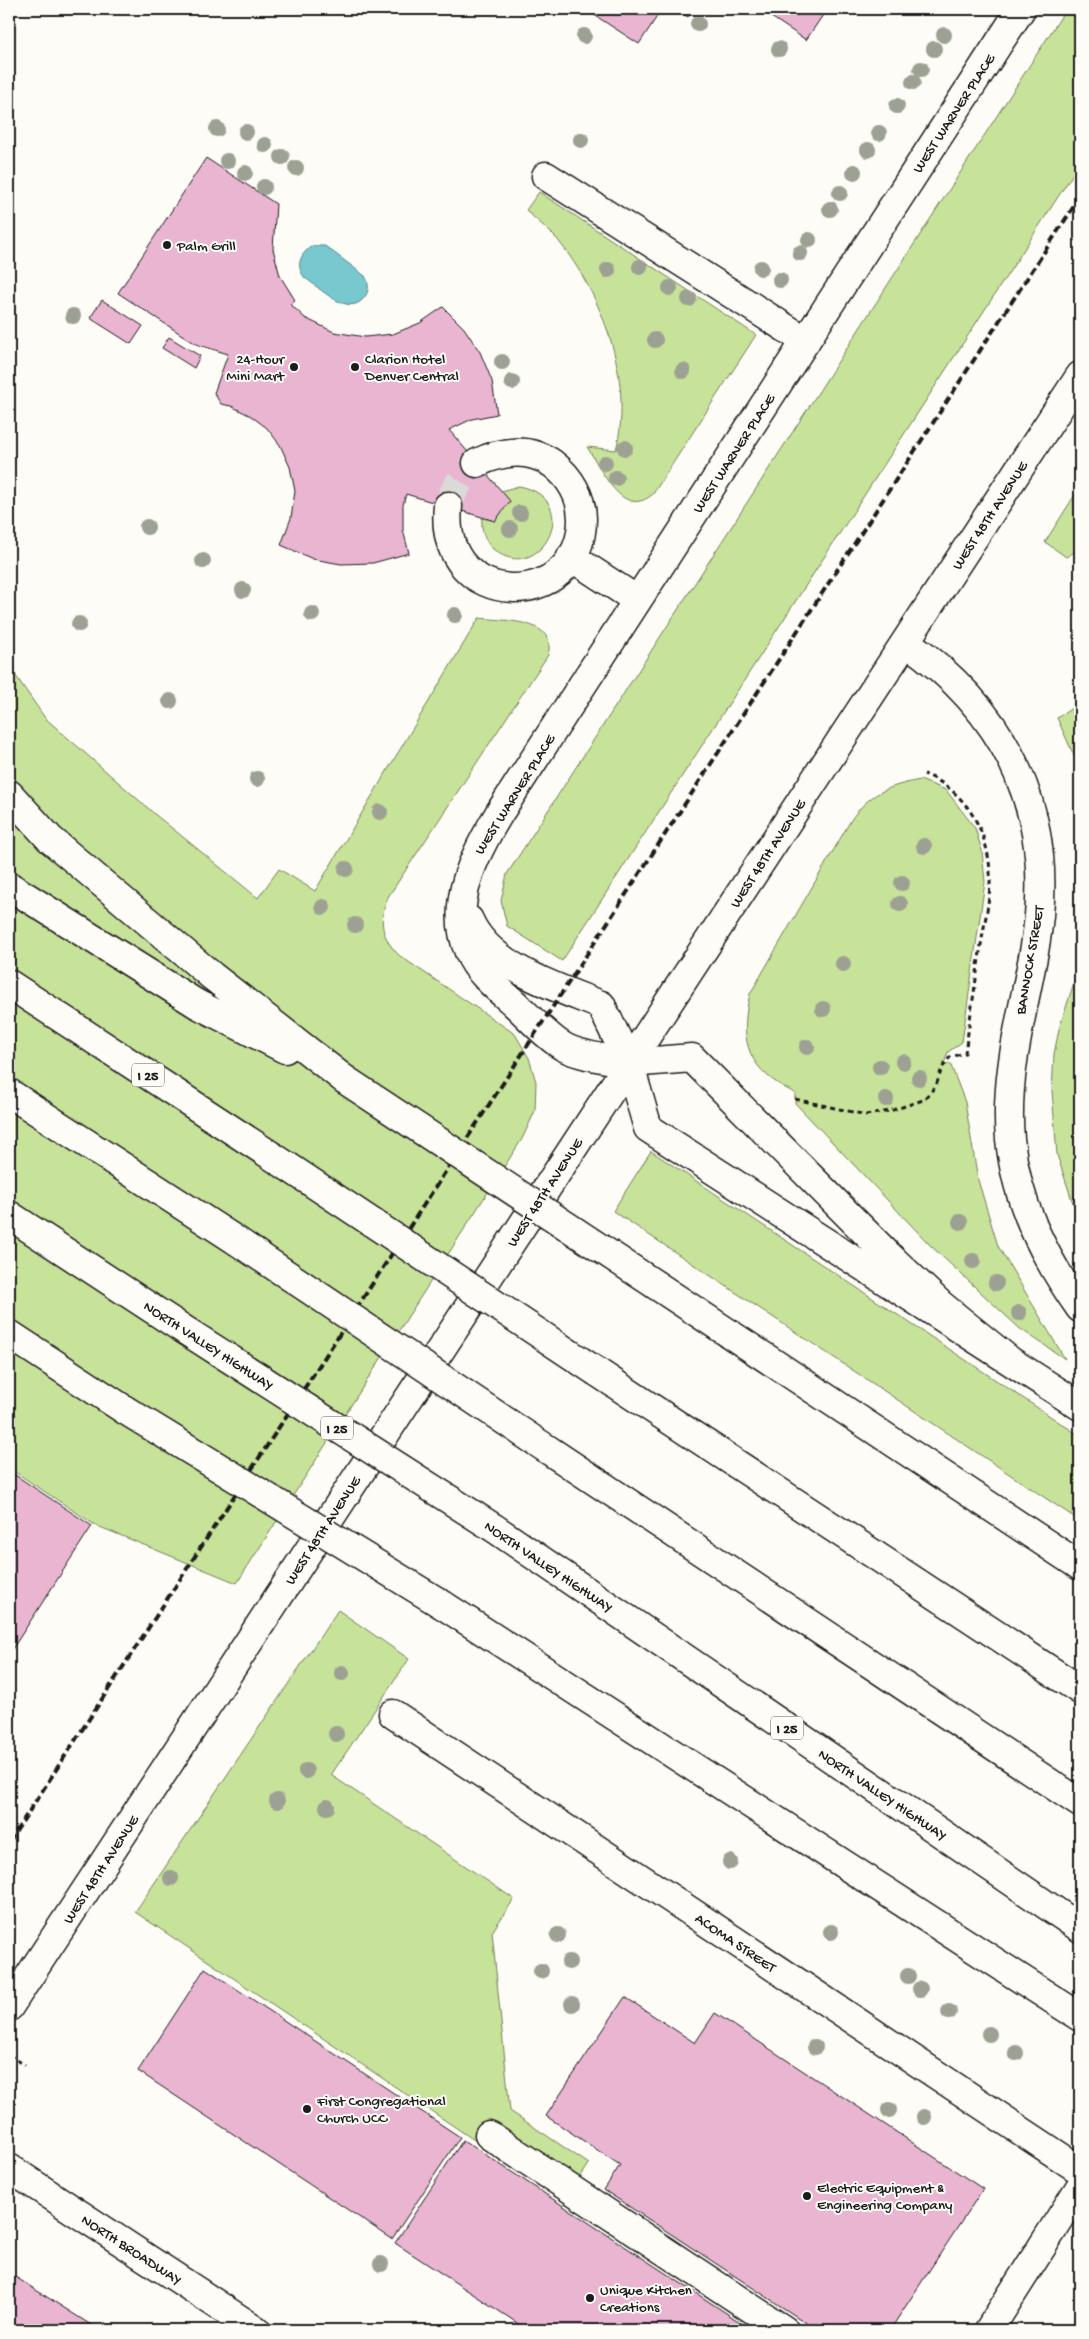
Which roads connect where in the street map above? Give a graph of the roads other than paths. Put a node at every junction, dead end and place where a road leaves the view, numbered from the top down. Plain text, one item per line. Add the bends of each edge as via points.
1 (1021, 9) edge
2 (546, 176) dead end
3 (806, 341) junction
4 (1080, 376) edge
5 (477, 464) tunnel mouth
6 (448, 506) tunnel mouth
7 (571, 557) junction
8 (637, 600) junction
9 (906, 642) junction
10 (9, 794) edge
11 (9, 886) edge
12 (462, 905) junction
13 (9, 984) edge
14 (628, 1063) junction
15 (344, 1079) junction
16 (9, 1093) edge
17 (9, 1215) edge
18 (1080, 1308) edge
19 (9, 1334) edge
20 (1009, 1360) junction
21 (1080, 1406) edge
22 (1080, 1566) edge
23 (1080, 1690) edge
24 (393, 1714) dead end
25 (1080, 1803) edge
26 (1080, 1928) edge
27 (9, 2007) edge
28 (1080, 2017) edge
29 (489, 2135) dead end
30 (9, 2168) edge
31 (1080, 2170) edge
32 (1080, 2187) edge
33 (256, 2330) edge
34 (784, 2330) edge
35 (989, 2330) edge

1 - 3 main road, WEST WARNER PLACE
2 - 3 main road
3 - 8 main road, WEST WARNER PLACE
4 - 9 main road, WEST 48TH AVENUE
5 - 7 main road via 491,456 521,453 536,456 560,470 574,488 582,511 580,535
6 - 7 main road via 446,523 455,555 475,576 493,585 513,589 541,583 558,572
7 - 8 main road
8 - 12 main road, WEST WARNER PLACE via 480,846 470,869
9 - 14 main road, WEST 48TH AVENUE
9 - 18 main road, BANNOCK STREET via 951,677 979,707 1021,779 1033,818 1040,860 1040,901 1035,945 1015,1041 1010,1138 1015,1173 1039,1241
10 - 15 main road via 50,839 212,976
11 - 15 main road via 197,1004
12 - 14 main road via 473,931 501,958 526,973 600,1005
12 - 14 main road, WEST WARNER PLACE via 463,932 469,953 485,976 565,1048
13 - 23 main road, I 25, bridge
14 - 20 main road via 648,1128
14 - 20 main road, WEST WARNER PLACE via 692,1058 888,1255
14 - 27 main road, WEST 48TH AVENUE
15 - 22 main road, bridge
16 - 25 main road, bridge
17 - 26 main road, NORTH VALLEY HIGHWAY / I 25, bridge via 494,1528
19 - 28 main road, bridge via 124,1410 443,1605
20 - 21 main road
24 - 31 main road, ACOMA STREET
29 - 34 main road
30 - 33 main road, NORTH BROADWAY
32 - 35 main road

